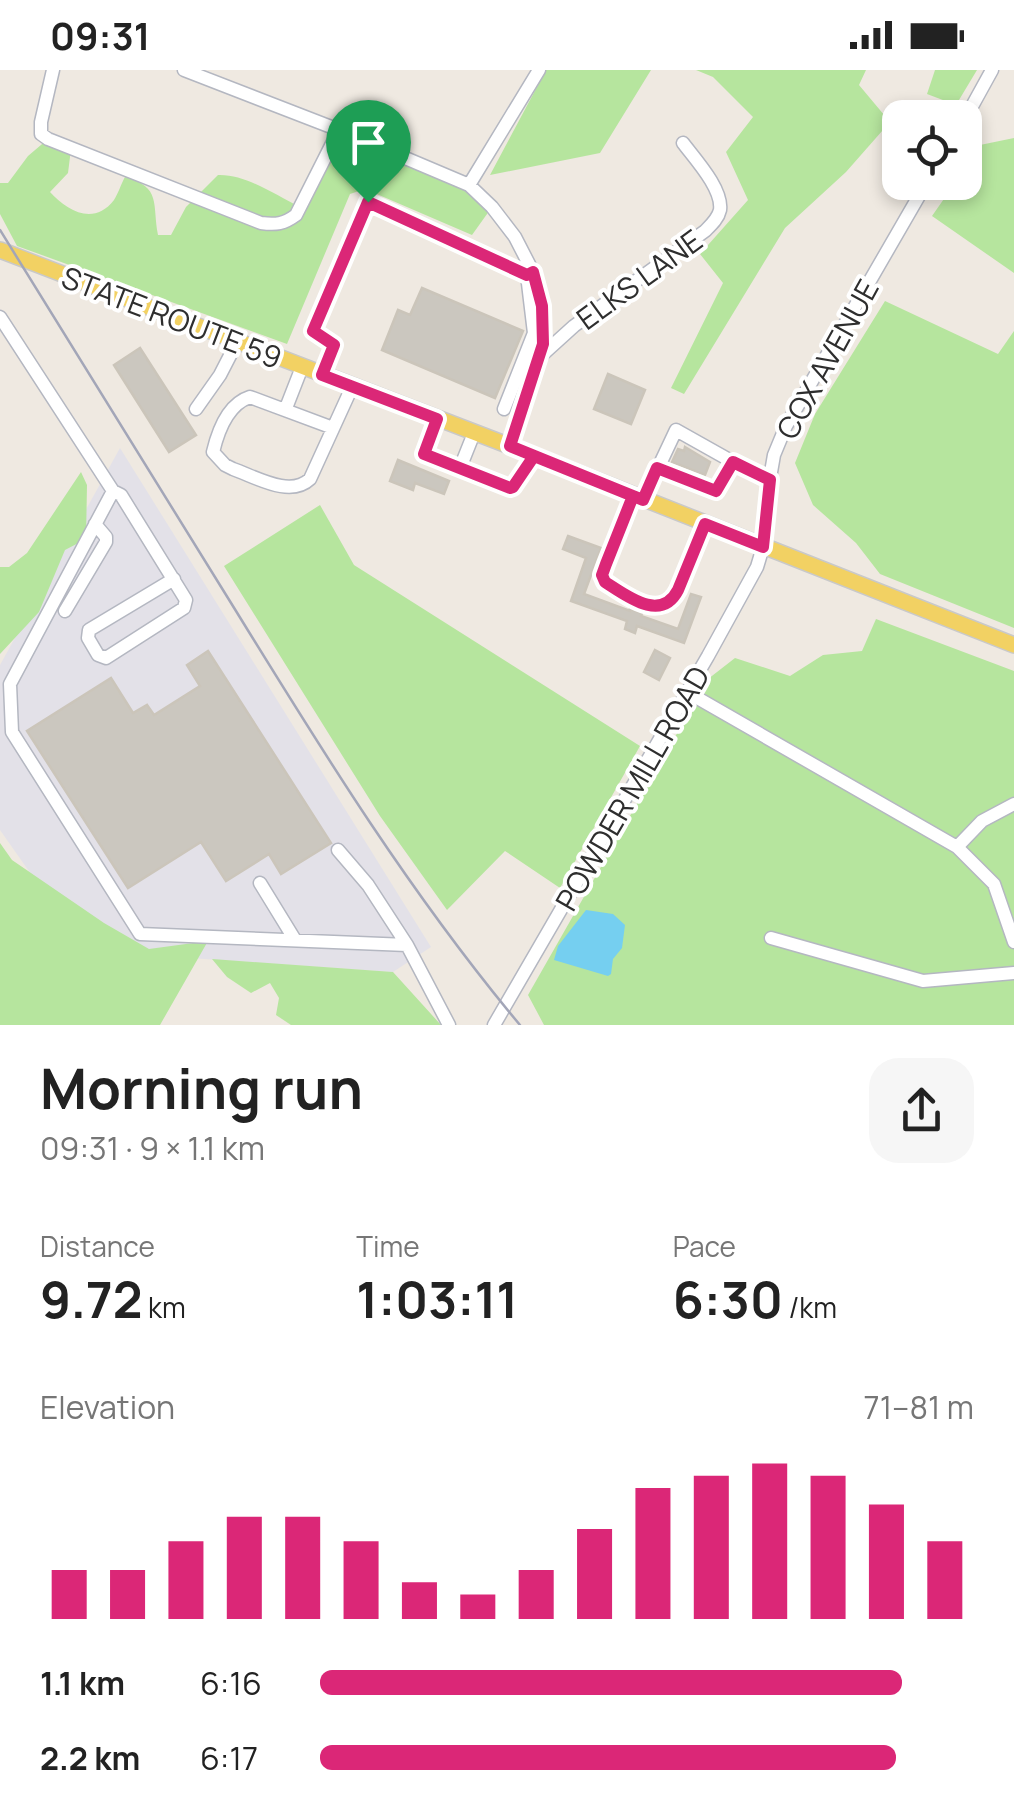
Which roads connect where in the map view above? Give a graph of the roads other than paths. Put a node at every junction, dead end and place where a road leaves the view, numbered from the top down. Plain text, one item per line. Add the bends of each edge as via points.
1 (52, 70) edge
2 (184, 70) edge
3 (539, 70) edge
4 (992, 70) edge
5 (975, 100) edge
6 (339, 130) junction
7 (683, 143) dead end
8 (469, 185) junction
9 (917, 200) edge
10 (0, 250) edge
11 (530, 274) junction
12 (0, 317) edge
13 (236, 342) junction
14 (540, 357) junction
15 (302, 368) junction
16 (322, 375) junction
17 (352, 387) junction
18 (286, 408) junction
19 (196, 409) dead end
20 (504, 409) dead end
21 (437, 419) junction
22 (333, 428) junction
23 (474, 433) junction
24 (510, 446) junction
25 (534, 456) junction
26 (733, 462) junction
27 (460, 468) junction
28 (657, 468) junction
29 (770, 480) junction
30 (113, 491) junction
31 (638, 498) junction
32 (95, 524) junction
33 (705, 524) junction
34 (763, 547) junction
35 (174, 579) junction
36 (65, 611) dead end
37 (1014, 645) edge
38 (688, 692) junction
39 (1014, 804) edge
40 (957, 847) junction
41 (338, 850) dead end
42 (260, 883) dead end
43 (772, 938) dead end
44 (295, 940) junction
45 (1014, 942) edge
46 (407, 944) junction
47 (1014, 973) edge
48 (449, 1025) edge
49 (494, 1025) edge

1 - 6 street via 42,134 261,223 277,225 296,215
2 - 6 street
3 - 8 street
4 - 5 street
6 - 8 street
7 - 14 street, ELKS LANE via 720,201 716,219
8 - 11 street via 504,221
9 - 29 street, COX AVENUE via 794,411
10 - 13 main road, STATE ROUTE 59
11 - 14 street via 542,316
11 - 16 street via 368,202 313,331 334,345
11 - 20 street via 534,333
12 - 30 street
13 - 15 main road, STATE ROUTE 59
13 - 19 street
14 - 24 street
15 - 16 main road, STATE ROUTE 59
15 - 18 street
16 - 17 main road, STATE ROUTE 59
17 - 21 main road, STATE ROUTE 59
17 - 22 street
18 - 22 street
18 - 22 street via 242,399 213,452 233,470 298,487 310,479
21 - 23 main road, STATE ROUTE 59
21 - 27 street via 424,454
23 - 24 main road, STATE ROUTE 59
23 - 27 street
24 - 25 main road, STATE ROUTE 59
25 - 27 street via 510,488
25 - 31 main road, STATE ROUTE 59
26 - 28 street via 716,491
26 - 28 street via 676,430
26 - 29 street
28 - 31 street
29 - 34 street, COX AVENUE
30 - 32 street
30 - 35 street
31 - 33 main road, STATE ROUTE 59
31 - 33 street via 602,575 644,604 664,606 673,599
32 - 36 street via 106,542
32 - 44 street via 10,684 12,732 140,934
33 - 34 main road, STATE ROUTE 59
34 - 37 main road, STATE ROUTE 59
34 - 38 street, POWDER MILL ROAD
35 - 35 street via 184,608 106,658 98,655 90,630
38 - 40 street
38 - 49 street, POWDER MILL ROAD
39 - 40 street via 982,821
40 - 45 street via 994,884
41 - 46 street
42 - 44 street
43 - 47 street via 923,981
44 - 46 street
46 - 48 street

